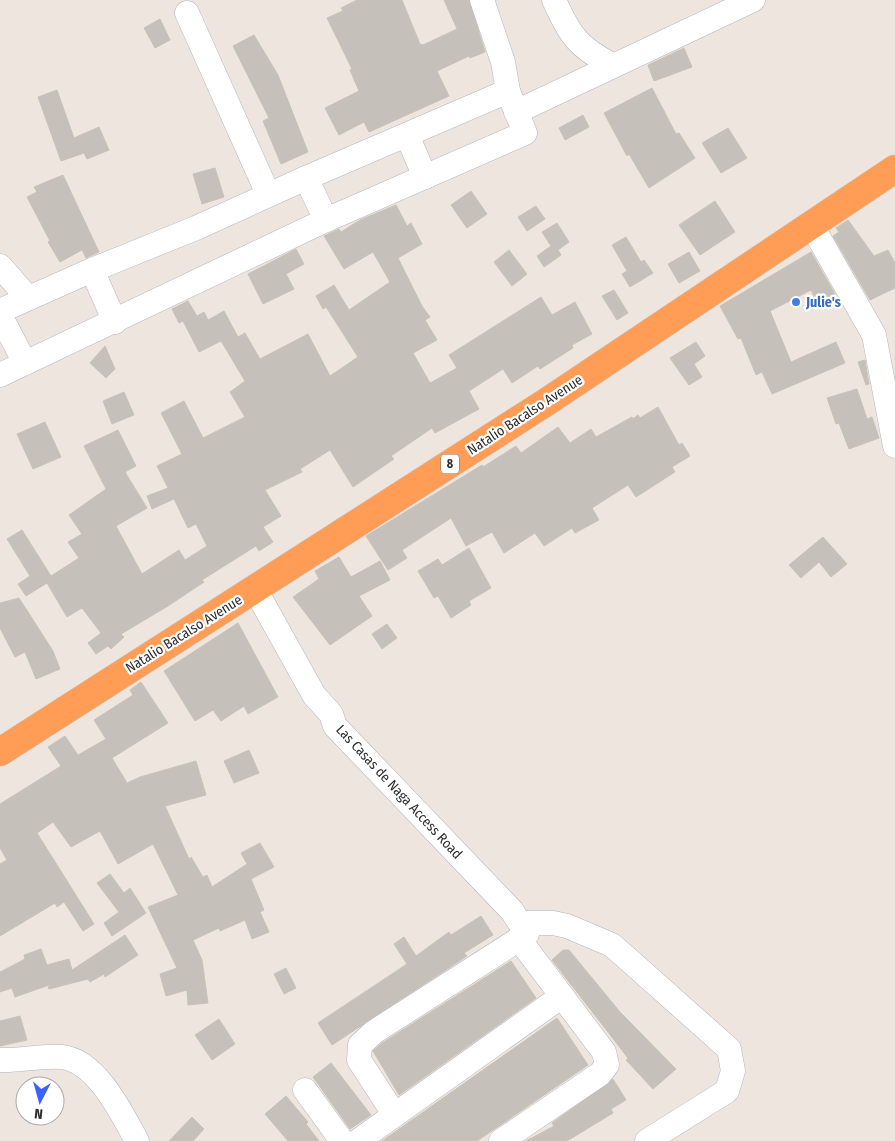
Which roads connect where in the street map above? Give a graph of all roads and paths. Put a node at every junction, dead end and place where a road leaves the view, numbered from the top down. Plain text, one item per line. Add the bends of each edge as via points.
1 (482, 0) edge
2 (554, 0) edge
3 (753, 0) edge
4 (187, 13) dead end
5 (612, 65) junction
6 (512, 101) junction
7 (407, 135) junction
8 (895, 169) edge
9 (425, 177) junction
10 (306, 178) junction
11 (268, 194) junction
12 (326, 220) junction
13 (812, 226) junction
14 (0, 266) edge
15 (92, 270) junction
16 (28, 298) junction
17 (0, 313) edge
18 (115, 322) junction
19 (25, 364) junction
20 (0, 375) edge
21 (895, 446) edge
22 (255, 589) junction
23 (0, 752) edge
24 (522, 932) junction
25 (562, 996) junction
26 (0, 1060) edge
27 (305, 1090) dead end
28 (394, 1114) junction
29 (511, 1138) edge
30 (137, 1141) edge
31 (342, 1141) edge
32 (358, 1141) edge
33 (647, 1141) edge

1 - 6 street
2 - 5 street via 583,48
3 - 5 street
4 - 11 street
5 - 6 street
6 - 7 street
6 - 9 street via 525,133
7 - 9 street
7 - 10 street
8 - 13 highway, Natalio Bacalso Avenue / 8
9 - 12 street
10 - 11 street
10 - 12 street
11 - 15 street via 196,228
12 - 18 street
13 - 21 street via 874,335
13 - 22 highway, Natalio Bacalso Avenue / 8
14 - 16 street
15 - 16 street
15 - 18 street
16 - 17 street
17 - 19 street
18 - 19 street
19 - 20 street
22 - 23 highway, Natalio Bacalso Avenue / 8
22 - 24 street, Las Casas de Naga Access Road via 314,695 331,714 335,726
24 - 25 street, Las Casas de Naga Access Road
24 - 28 street via 374,1032 360,1045 359,1060
24 - 33 street via 553,923 612,946 729,1049 733,1071 726,1091
25 - 28 street
25 - 29 street, Las Casas de Naga Access Road via 604,1052 607,1065 600,1074
26 - 30 street via 62,1057 74,1060 89,1070 110,1094
27 - 31 street
28 - 32 street

